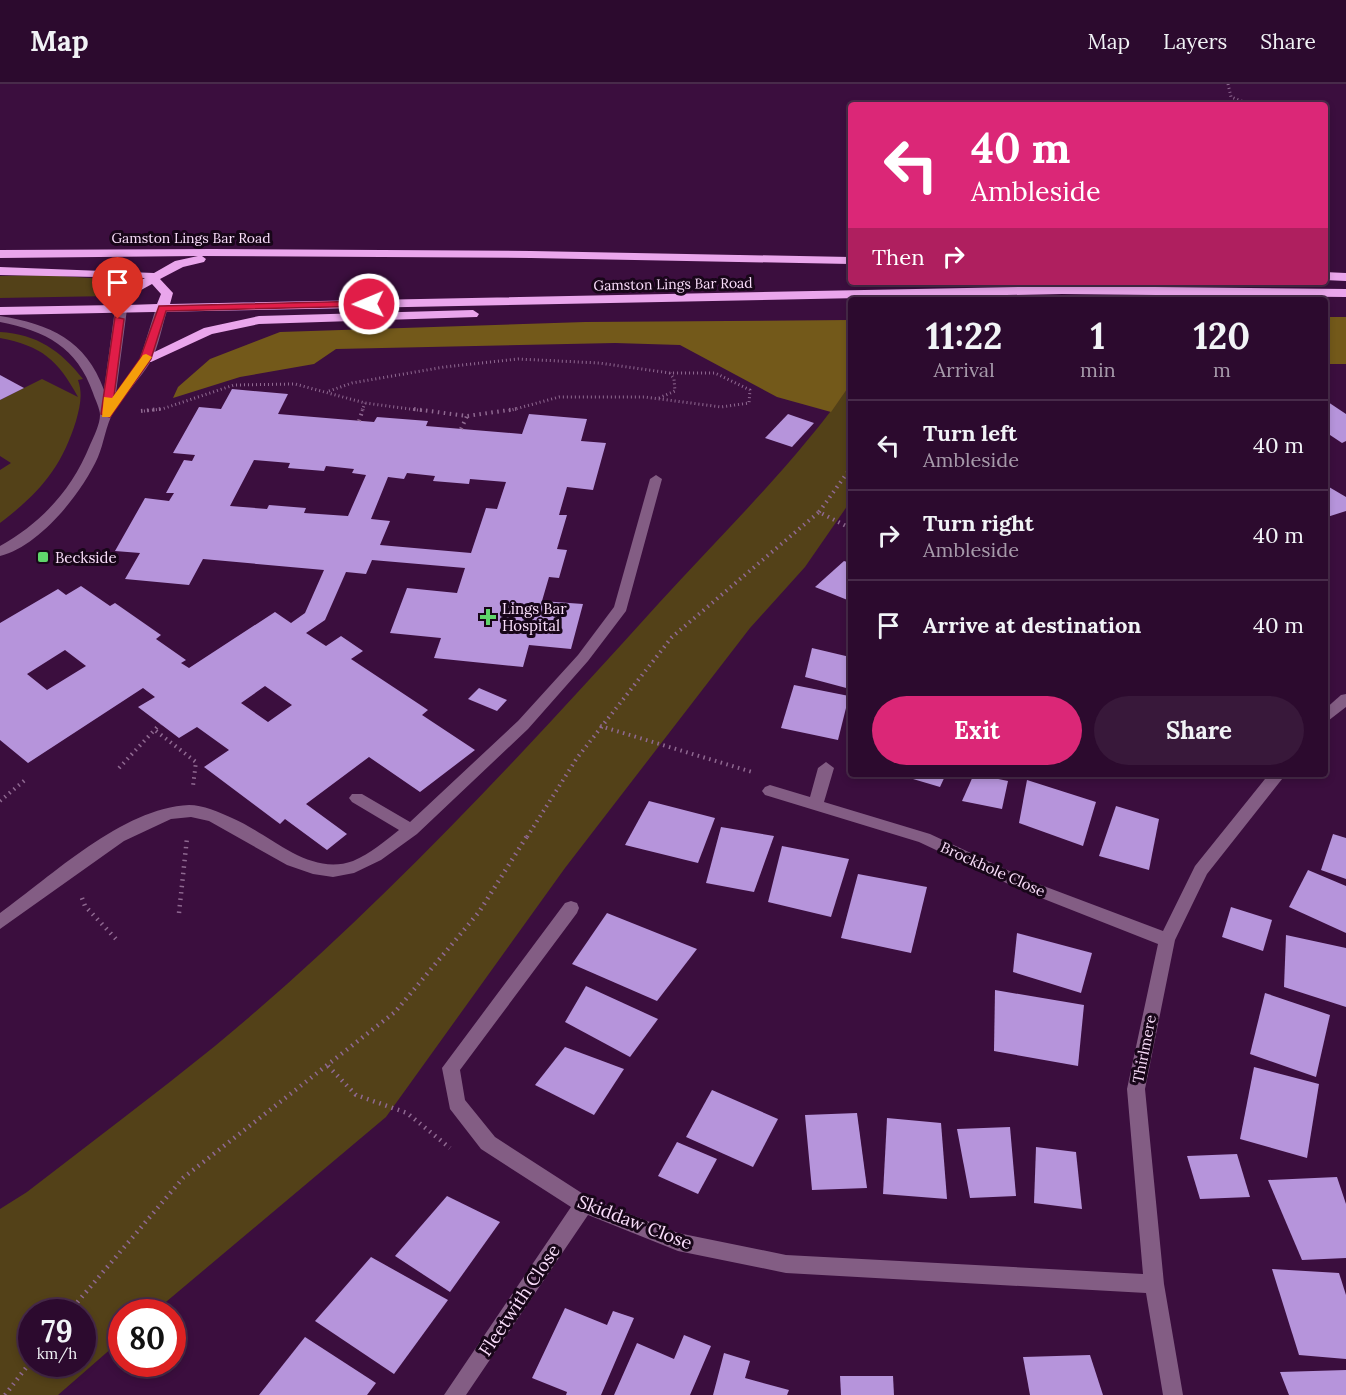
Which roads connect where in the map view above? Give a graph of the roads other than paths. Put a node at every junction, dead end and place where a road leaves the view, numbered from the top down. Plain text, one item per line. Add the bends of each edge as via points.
1 (230, 253) junction
2 (0, 254) edge
3 (848, 261) edge
4 (0, 271) edge
5 (1328, 276) edge
6 (154, 277) junction
7 (1346, 277) edge
8 (1346, 293) edge
9 (692, 298) junction
10 (162, 308) junction
11 (122, 309) junction
12 (0, 311) edge
13 (0, 319) edge
14 (146, 359) junction
15 (106, 414) junction
16 (656, 479) dead end
17 (0, 552) edge
18 (1346, 699) edge
19 (1328, 715) edge
20 (826, 768) dead end
21 (1276, 777) edge
22 (770, 791) road end
23 (357, 798) dead end
24 (816, 804) junction
25 (411, 830) junction
26 (571, 908) dead end
27 (0, 922) edge
28 (1167, 940) junction
29 (584, 1205) junction
30 (1155, 1284) junction
31 (454, 1395) edge
32 (1173, 1395) edge

1 - 2 highway, Gamston Lings Bar Road
1 - 3 highway, Gamston Lings Bar Road
1 - 6 highway via 179,264
4 - 6 highway
5 - 7 highway
6 - 10 highway via 167,293
6 - 11 highway via 126,293
8 - 9 highway, Gamston Lings Bar Road via 1062,290
9 - 10 highway, Gamston Lings Bar Road
9 - 14 highway via 558,311 260,320 208,331
10 - 11 highway, Gamston Lings Bar Road
10 - 14 street
11 - 12 highway, Gamston Lings Bar Road
11 - 15 street
13 - 15 street via 59,339 83,358
14 - 15 street
15 - 17 street via 91,460 70,496 46,522
16 - 25 street via 621,608 523,725
18 - 19 street
20 - 24 street
21 - 28 street, Thirlmere via 1201,870
22 - 24 street, Brockhole Close
23 - 25 street
24 - 28 street, Brockhole Close via 924,838 1027,886
25 - 27 street via 355,867 331,873 310,870 241,827 190,811 169,814 134,827
26 - 29 street, Skiddaw Close via 451,1068 456,1103 488,1143
28 - 30 street, Thirlmere via 1136,1089
29 - 30 street, Skiddaw Close via 678,1242 786,1264
29 - 31 street, Fleetwith Close
30 - 32 street, Thirlmere

